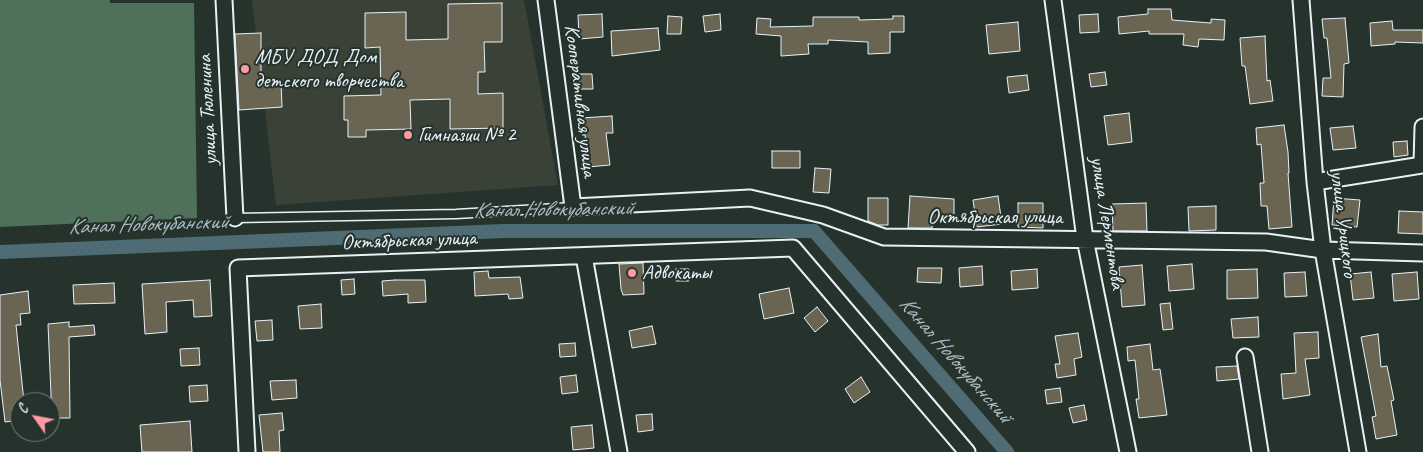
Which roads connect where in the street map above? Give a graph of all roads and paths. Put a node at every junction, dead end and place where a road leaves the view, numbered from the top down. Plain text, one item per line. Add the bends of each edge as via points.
1 (224, 0) edge
2 (546, 0) edge
3 (1053, 0) edge
4 (1301, 0) edge
5 (1423, 127) edge
6 (1314, 182) junction
7 (573, 207) junction
8 (235, 218) joint
9 (1085, 239) junction
10 (1323, 250) junction
11 (1423, 253) edge
12 (584, 256) junction
13 (1245, 357) dead end
14 (248, 452) edge
15 (619, 452) edge
16 (967, 452) edge
17 (1128, 452) edge
18 (1260, 452) edge
19 (1358, 452) edge

1 - 8 street, улица Тюленина
2 - 7 street, Кооперативная улица
3 - 9 street, улица Лермонтова
4 - 6 street, улица Урицкого
5 - 6 street via 1422,165
6 - 10 street, улица Урицкого
7 - 8 lane via 456,214
7 - 9 street, Октябрьская улица via 750,198 823,215 884,237
9 - 10 street, Октябрьская улица via 1266,242
9 - 17 street, улица Лермонтова
10 - 11 street, Октябрьская улица
10 - 19 street, улица Урицкого
12 - 14 street, Октябрьская улица via 238,268
12 - 15 street
12 - 16 street, Октябрьская улица via 793,248
13 - 18 street

